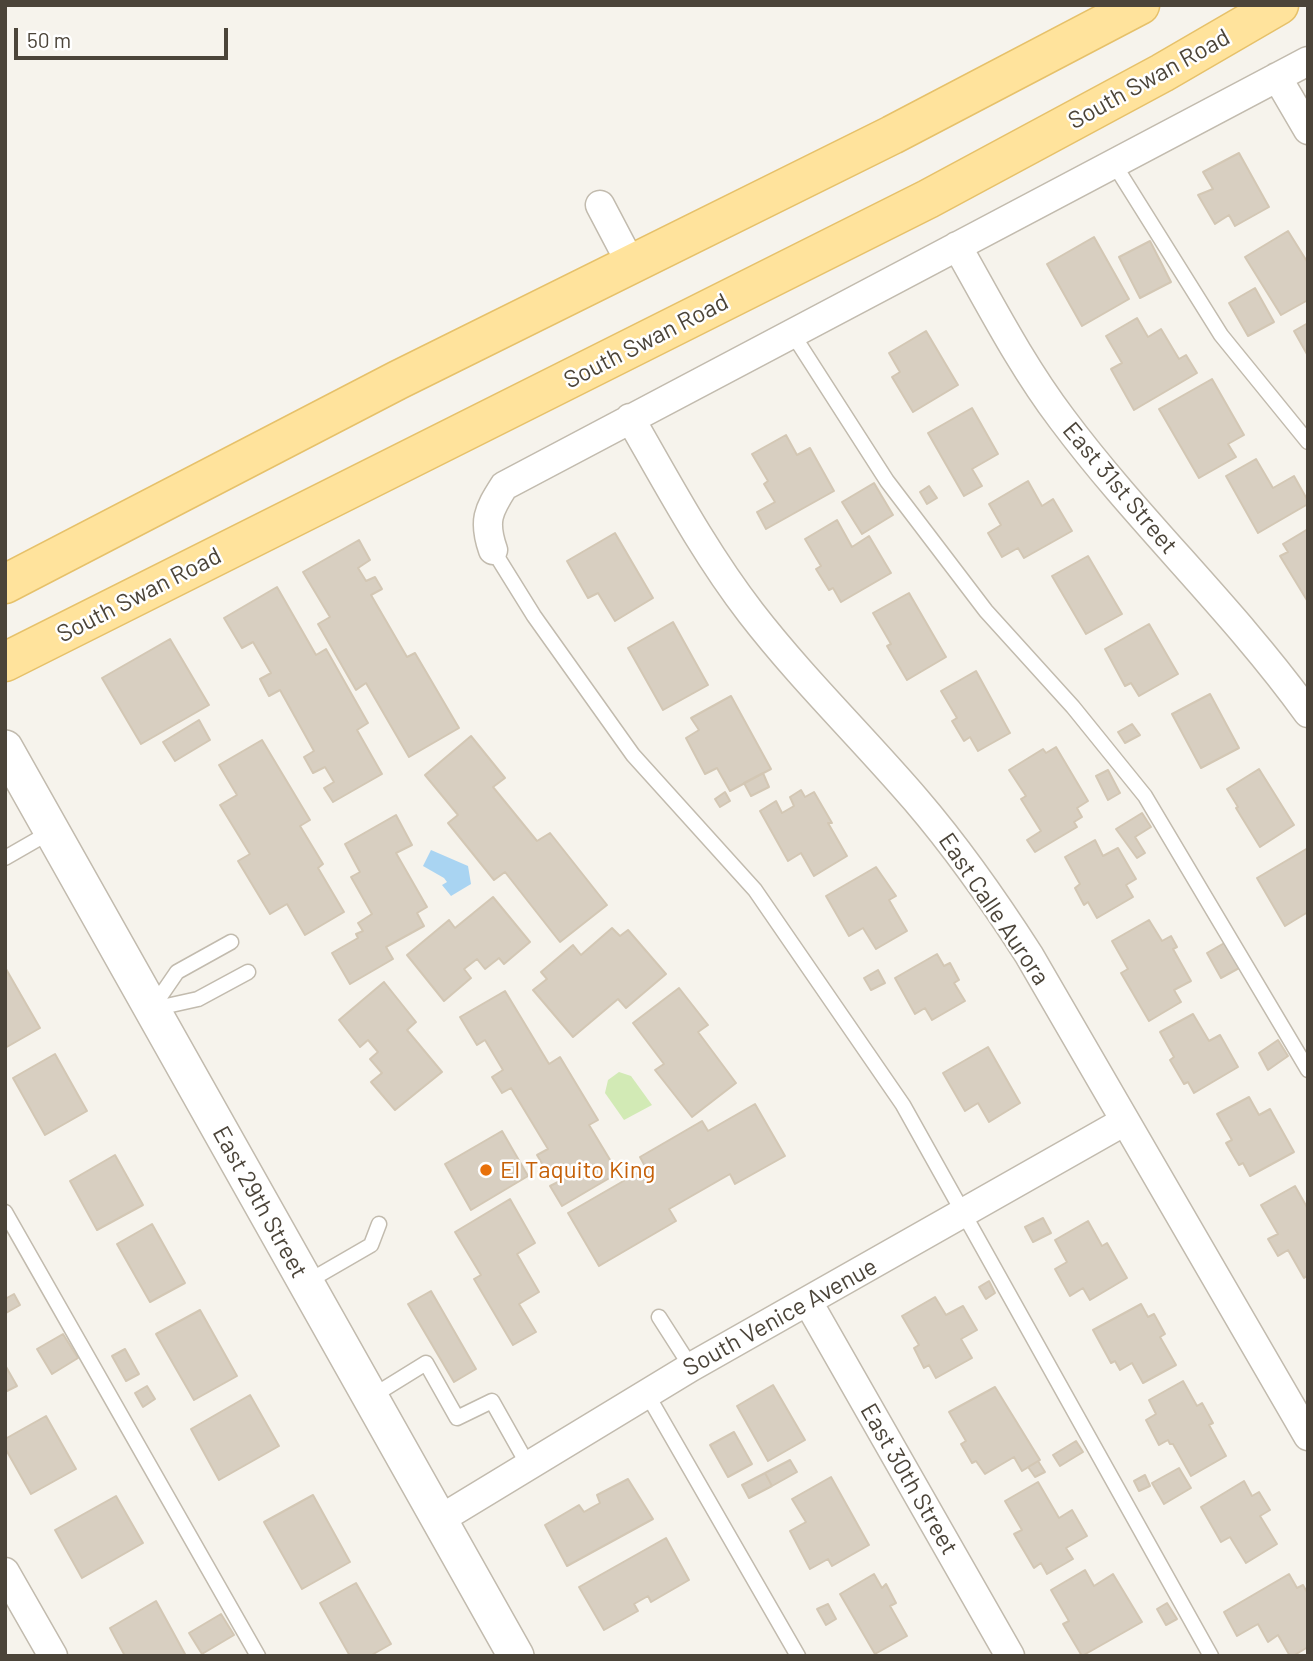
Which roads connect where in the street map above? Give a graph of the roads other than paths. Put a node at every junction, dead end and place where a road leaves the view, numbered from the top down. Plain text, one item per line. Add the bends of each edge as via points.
1 (1140, 5) edge
2 (1279, 5) edge
3 (1308, 61) edge
4 (1277, 77) junction
5 (1308, 130) edge
6 (1114, 164) junction
7 (600, 205) dead end
8 (957, 246) junction
9 (631, 264) junction
10 (792, 333) junction
11 (629, 418) junction
12 (1308, 442) edge
13 (493, 550) joint
14 (5, 584) edge
15 (5, 663) edge
16 (1308, 713) edge
17 (5, 748) edge
18 (52, 831) junction
19 (5, 858) edge
20 (231, 942) dead end
21 (248, 972) dead end
22 (153, 1009) junction
23 (1308, 1070) edge
24 (1125, 1121) junction
25 (5, 1212) edge
26 (962, 1214) junction
27 (379, 1224) dead end
28 (305, 1283) junction
29 (808, 1302) junction
30 (659, 1317) dead end
31 (691, 1367) junction
32 (647, 1394) junction
33 (370, 1397) junction
34 (1308, 1436) edge
35 (528, 1465) junction
36 (439, 1520) junction
37 (5, 1572) edge
38 (53, 1656) edge
39 (258, 1656) edge
40 (516, 1656) edge
41 (798, 1656) edge
42 (1010, 1656) edge
43 (1212, 1656) edge

1 - 9 main road
2 - 15 main road, South Swan Road via 1162,74 928,199
3 - 4 street
4 - 5 street
4 - 6 street
6 - 8 street
6 - 12 lane via 1221,335
7 - 9 street
8 - 10 street
8 - 16 street, East 31st Street via 1028,371 1061,418 1240,625
9 - 14 main road
10 - 11 street
10 - 23 lane via 887,481 986,611 1145,796
11 - 13 street via 504,486 488,512 487,532
11 - 24 street, East Calle Aurora via 719,570 795,667 918,802 997,905
13 - 26 lane via 534,617 633,755 755,890 903,1105
17 - 18 street, East 29th Street
18 - 19 lane
18 - 22 street, East 29th Street
20 - 22 lane via 177,972
21 - 22 lane via 198,999
22 - 28 street, East 29th Street
24 - 26 street, South Venice Avenue
24 - 34 street, East Calle Aurora
25 - 39 lane
26 - 29 street, South Venice Avenue
26 - 43 lane
27 - 28 lane via 371,1245
28 - 33 street, East 29th Street
29 - 31 street, South Venice Avenue
29 - 42 street, East 30th Street
30 - 31 lane
31 - 32 street, South Venice Avenue
32 - 35 street, South Venice Avenue
32 - 41 lane
33 - 35 lane via 426,1363 457,1418 492,1401
33 - 36 street, East 29th Street
35 - 36 street, South Venice Avenue
36 - 40 street, East 29th Street
37 - 38 street

